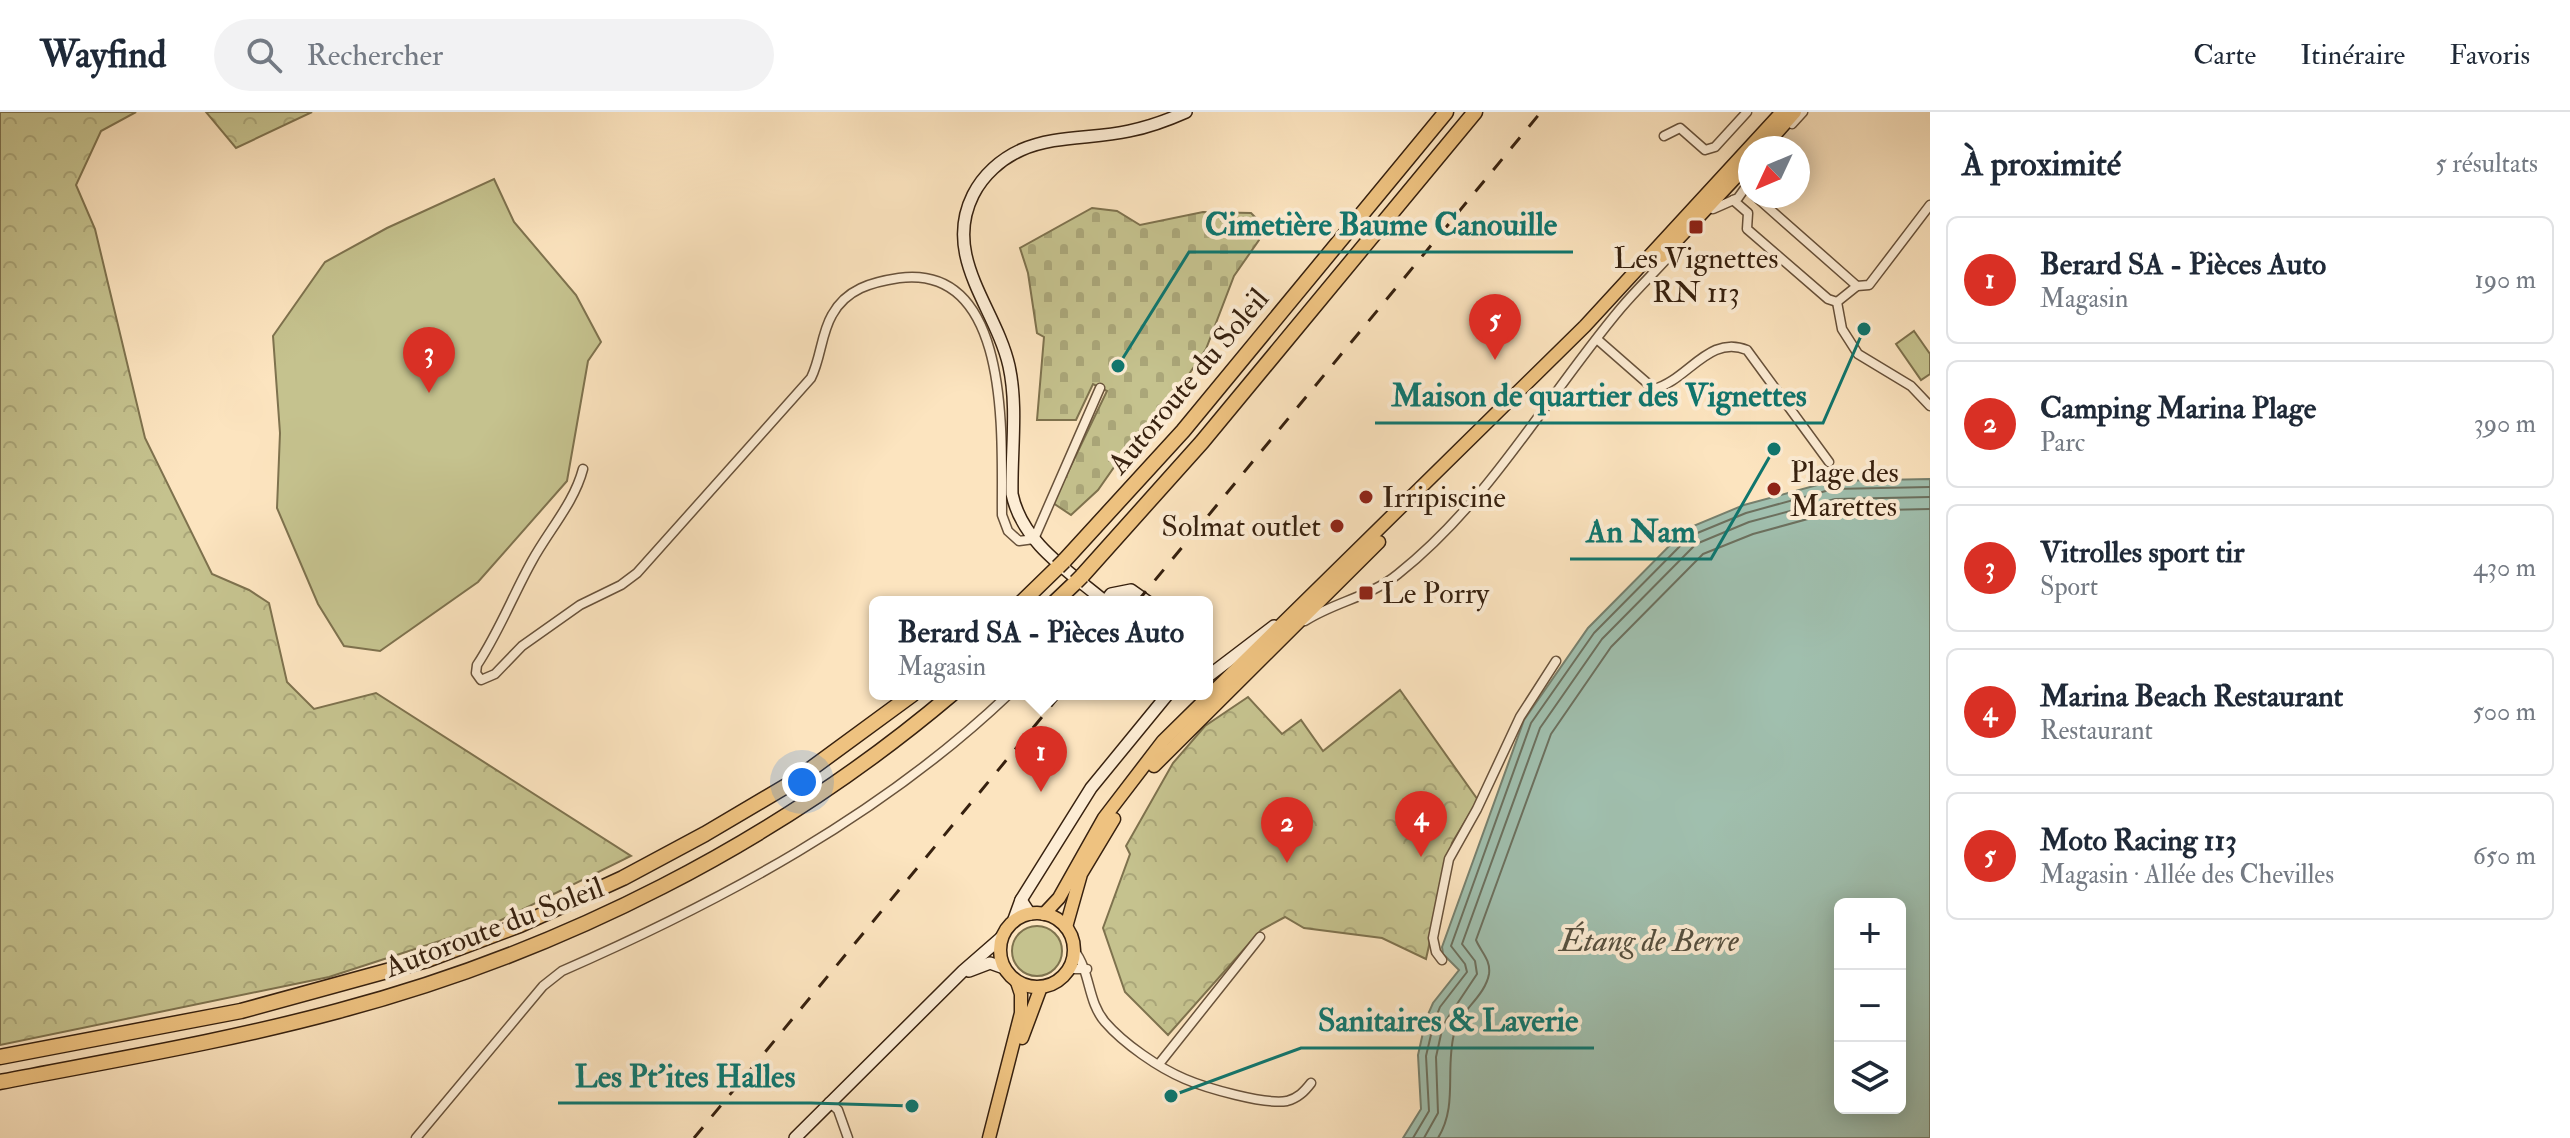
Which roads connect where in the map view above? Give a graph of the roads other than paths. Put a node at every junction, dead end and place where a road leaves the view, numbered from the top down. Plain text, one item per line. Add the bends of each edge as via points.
1 (1186, 112) edge
2 (1446, 112) edge
3 (1475, 112) edge
4 (1747, 112) edge
5 (1782, 112) edge
6 (1795, 112) edge
7 (1803, 112) edge
8 (1664, 136) dead end
9 (1774, 136) edge
10 (1781, 136) edge
11 (1738, 175) edge
12 (1738, 196) edge
13 (1733, 200) junction
14 (1930, 205) edge
15 (1750, 208) edge
16 (1769, 208) edge
17 (1748, 213) junction
18 (1857, 286) junction
19 (1837, 302) junction
20 (1598, 340) junction
21 (1100, 388) dead end
22 (1930, 406) edge
23 (1829, 462) dead end
24 (583, 469) dead end
25 (1034, 539) junction
26 (1028, 596) edge
27 (1061, 596) edge
28 (1097, 596) edge
29 (1109, 596) edge
30 (1140, 596) edge
31 (1306, 602) junction
32 (1282, 638) junction
33 (1556, 661) dead end
34 (1213, 672) edge
35 (1213, 692) edge
36 (905, 700) edge
37 (944, 700) edge
38 (1003, 700) edge
39 (1163, 700) edge
40 (1205, 700) edge
41 (1021, 900) junction
42 (1030, 914) junction
43 (1044, 914) junction
44 (1013, 922) junction
45 (1066, 927) junction
46 (1002, 937) junction
47 (1260, 937) dead end
48 (1074, 950) junction
49 (1442, 960) dead end
50 (1004, 968) junction
51 (1069, 969) junction
52 (1087, 969) junction
53 (1017, 982) junction
54 (1041, 987) junction
55 (946, 988) junction
56 (0, 1057) edge
57 (1159, 1064) junction
58 (0, 1082) edge
59 (1311, 1083) dead end
60 (829, 1102) junction
61 (416, 1138) edge
62 (795, 1138) edge
63 (848, 1138) edge
64 (989, 1138) edge
65 (997, 1138) edge

1 - 25 main road via 1127,132 1020,150 996,164 968,206 964,253 1009,367 1012,494 1023,528
2 - 26 highway, Autoroute du Soleil via 1183,431
3 - 27 highway, Autoroute du Soleil via 1202,442
4 - 8 street via 1715,147 1705,150 1680,128
5 - 31 main road via 1585,326
6 - 9 main road
7 - 10 street
11 - 32 main road via 1590,332
12 - 13 street
13 - 17 street
13 - 20 street via 1715,208 1620,309
14 - 18 street via 1869,285
15 - 17 street
16 - 18 street
17 - 19 street via 1747,229
18 - 19 street
19 - 22 street via 1842,329 1858,354 1911,386
20 - 23 street via 1654,389 1721,346 1747,350
20 - 32 street via 1509,460 1445,531 1396,576 1309,618
21 - 25 street
24 - 25 street via 571,500 531,562 477,665 481,680 580,605 621,585 656,554 811,378 832,315 844,299 860,287 920,279 947,285 973,312 992,357 1000,398 1002,515 1019,541
25 - 28 main road
29 - 30 main road via 1131,590
31 - 34 main road
31 - 35 main road
32 - 45 main road via 1163,754 1129,798 1081,874
33 - 49 street via 1527,704 1449,859 1433,938
36 - 56 highway, Autoroute du Soleil via 793,782 705,834 520,925 427,960 241,1011
37 - 58 highway, Autoroute du Soleil via 825,790 716,857 523,951 427,985 255,1032
38 - 61 street via 901,783 729,893 562,971 543,986
39 - 41 main road via 1091,788
40 - 43 main road via 1163,741 1104,818 1059,898
41 - 42 main road
41 - 44 main road
42 - 43 main road
42 - 44 main road
43 - 45 main road
44 - 46 main road
45 - 48 main road
46 - 50 main road
46 - 55 main road
47 - 57 street
48 - 51 main road
48 - 52 street
50 - 53 main road
50 - 55 main road via 982,964
51 - 52 street
51 - 54 main road
52 - 57 street via 1097,1011 1106,1024
53 - 54 main road
53 - 64 main road via 1021,1013
54 - 65 main road
55 - 60 main road
57 - 59 street via 1185,1079 1266,1099 1286,1101 1303,1094
60 - 62 main road
60 - 63 street via 838,1110

